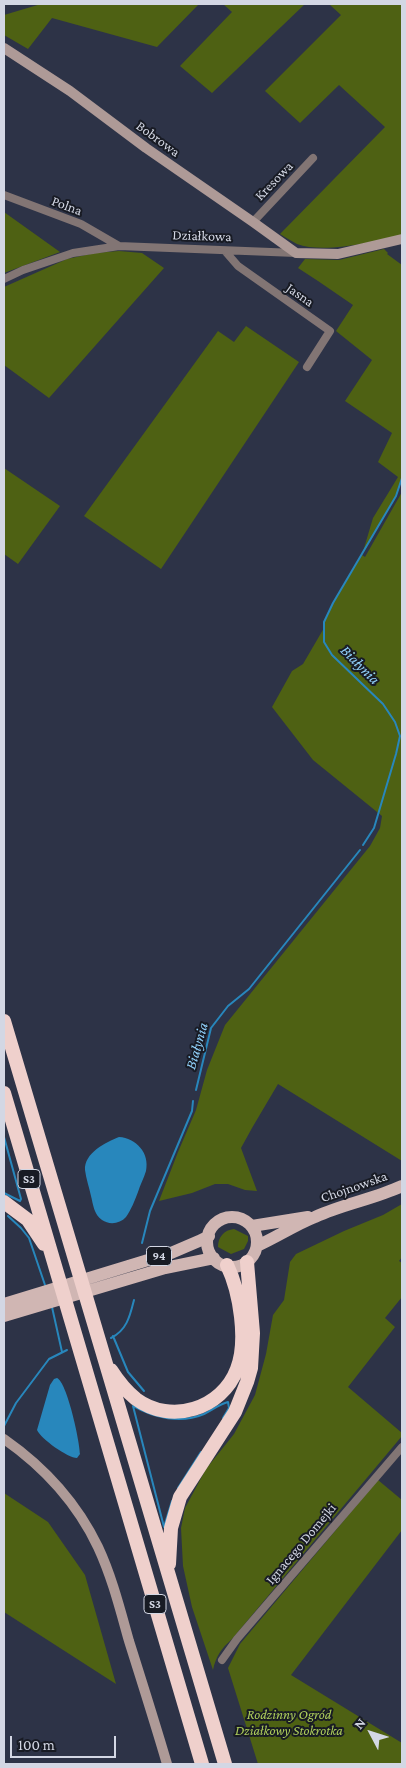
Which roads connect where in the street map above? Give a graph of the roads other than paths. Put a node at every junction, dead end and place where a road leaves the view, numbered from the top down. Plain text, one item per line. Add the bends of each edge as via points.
1 (4, 48) edge
2 (313, 158) dead end
3 (4, 195) edge
4 (253, 222) junction
5 (402, 239) edge
6 (119, 246) junction
7 (225, 251) junction
8 (296, 253) junction
9 (4, 279) edge
10 (307, 367) dead end
11 (4, 1021) edge
12 (4, 1093) edge
13 (402, 1186) edge
14 (4, 1202) edge
15 (315, 1217) junction
16 (252, 1226) junction
17 (208, 1236) junction
18 (257, 1246) junction
19 (214, 1258) junction
20 (247, 1262) junction
21 (54, 1265) junction
22 (226, 1266) junction
23 (109, 1278) junction
24 (34, 1300) junction
25 (4, 1304) edge
26 (4, 1316) edge
27 (104, 1360) junction
28 (4, 1439) edge
29 (402, 1447) edge
30 (169, 1578) junction
31 (222, 1660) dead end
32 (167, 1764) edge
33 (202, 1764) edge
34 (225, 1764) edge

1 - 4 street, Bobrowa via 70,91
2 - 4 street, Kresowa
3 - 6 street, Polna via 82,224
4 - 8 street, Bobrowa
5 - 8 street, Działkowa via 338,254
6 - 7 street, Działkowa
6 - 9 street, Działkowa via 73,253
7 - 8 street, Działkowa
7 - 10 street, Jasna via 238,266 330,331
11 - 27 highway, S3
12 - 21 highway, S3
13 - 15 main road, Chojnowska
14 - 21 highway via 28,1220
15 - 16 main road, Chojnowska
15 - 18 main road, Chojnowska
16 - 17 main road, 94 via 242,1219 228,1217 215,1224
16 - 18 main road
17 - 19 main road
17 - 23 main road, 94
18 - 20 main road
19 - 22 main road
19 - 23 main road, 94
20 - 22 main road
20 - 30 highway via 253,1333 249,1375 235,1412 180,1497 171,1528
21 - 33 highway, S3
22 - 27 highway via 240,1312 242,1347 237,1370 218,1397 181,1412 156,1408 144,1404 129,1392
23 - 24 main road, 94
24 - 25 main road, 94
24 - 26 main road, 94
27 - 30 highway, S3
28 - 32 street via 56,1485 98,1547
29 - 31 street, Ignacego Domejki
30 - 34 highway, S3

